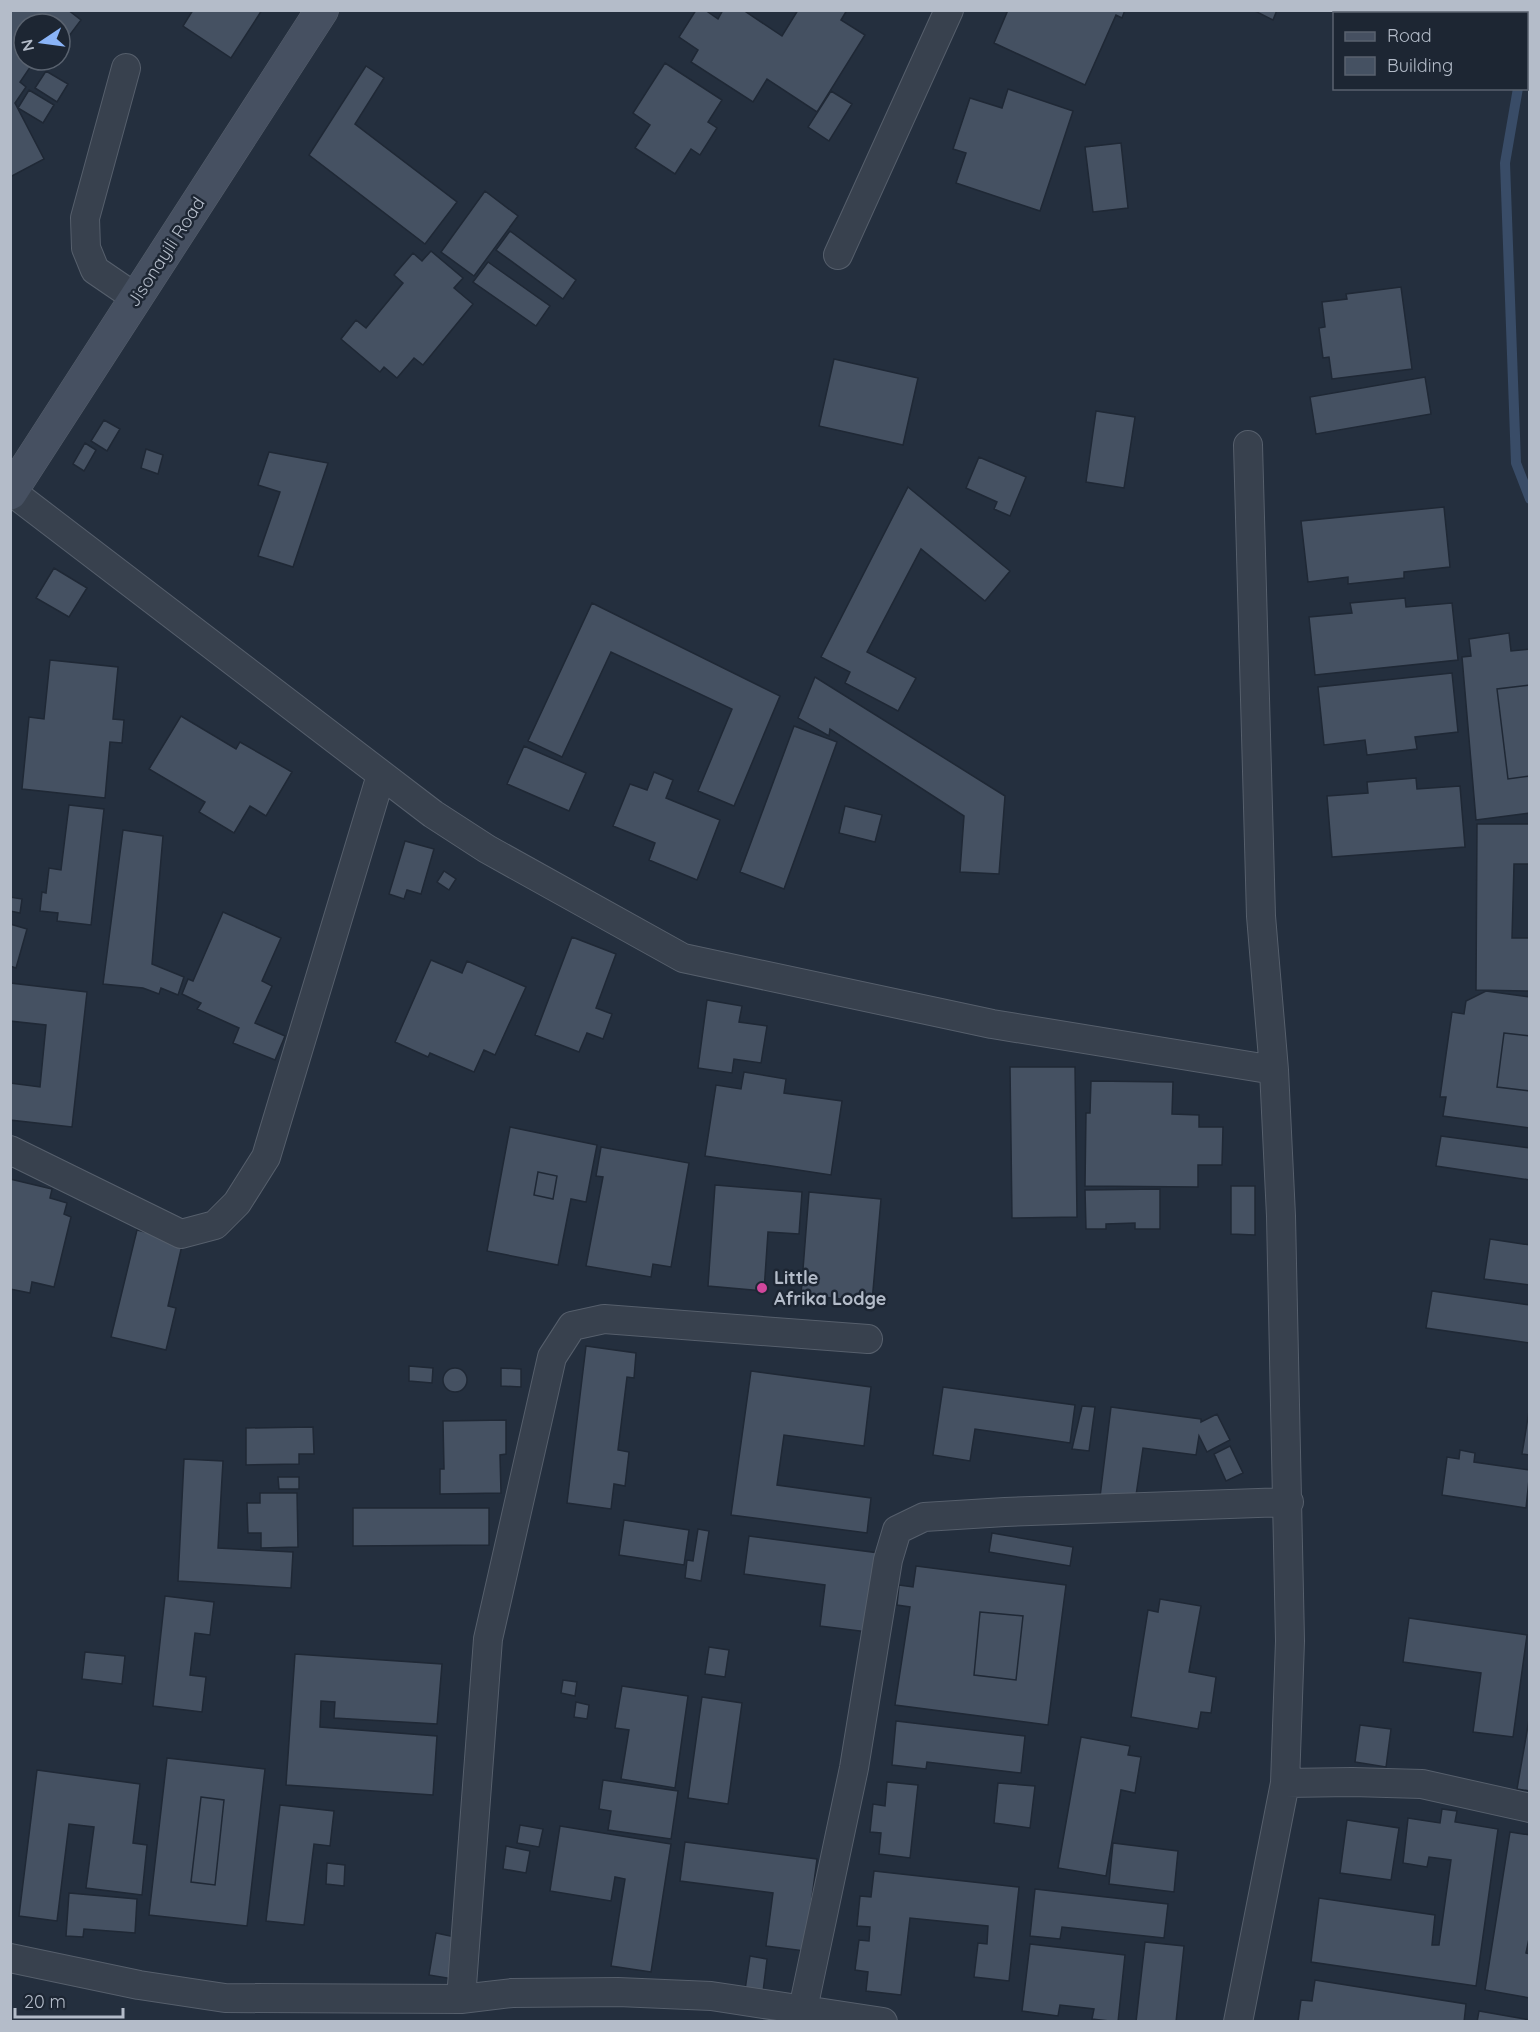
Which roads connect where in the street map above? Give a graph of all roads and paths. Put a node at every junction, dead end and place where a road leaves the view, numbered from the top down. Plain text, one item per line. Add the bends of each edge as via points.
1 (322, 10) edge
2 (949, 10) edge
3 (126, 68) dead end
4 (838, 255) dead end
5 (136, 298) junction
6 (1248, 445) dead end
7 (11, 492) edge
8 (381, 775) junction
9 (1274, 1070) junction
10 (10, 1150) edge
11 (868, 1339) dead end
12 (1288, 1502) junction
13 (1285, 1784) junction
14 (1530, 1808) edge
15 (10, 1958) edge
16 (461, 1999) junction
17 (803, 2009) junction
18 (884, 2022) edge
19 (1238, 2022) edge

1 - 5 street, Jisonayili Road
2 - 4 street
3 - 5 street via 85,218 86,248 95,270
5 - 7 street, Jisonayili Road
6 - 9 street via 1261,916
7 - 8 street
8 - 9 street via 487,849 683,958 992,1024
8 - 10 street via 266,1157 237,1203 215,1225 181,1234
9 - 12 street
11 - 16 street via 603,1319 572,1326 552,1357 488,1639
12 - 13 street via 1290,1641
12 - 17 street via 924,1517 897,1530 888,1560 854,1768
13 - 14 street via 1422,1784
13 - 19 street
15 - 16 street via 225,1998
16 - 17 street via 512,1993 618,1992 711,1996
17 - 18 street

